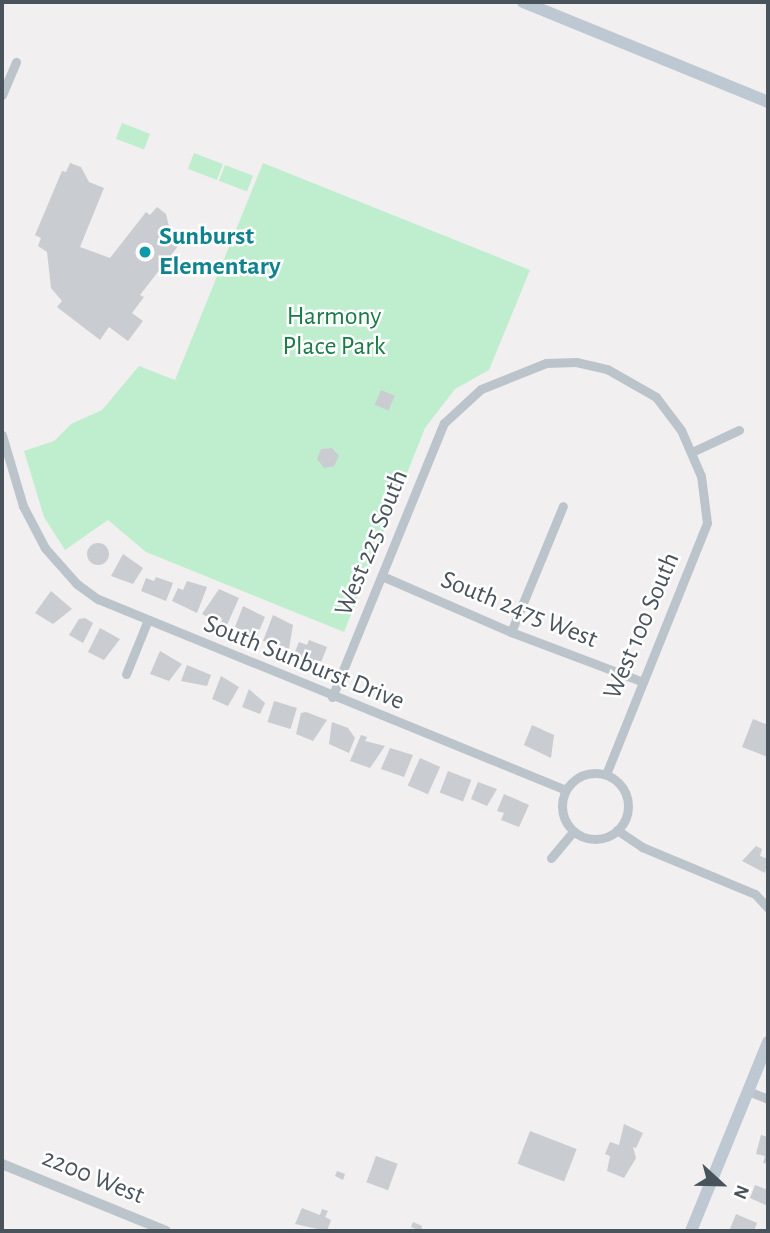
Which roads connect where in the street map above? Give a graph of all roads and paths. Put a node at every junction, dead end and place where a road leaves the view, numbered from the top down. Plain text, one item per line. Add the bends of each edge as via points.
1 (523, 2) edge
2 (16, 62) dead end
3 (2, 95) edge
4 (768, 102) edge
5 (739, 430) dead end
6 (2, 435) edge
7 (692, 452) junction
8 (563, 506) dead end
9 (382, 576) junction
10 (147, 622) junction
11 (511, 632) junction
12 (126, 674) dead end
13 (641, 681) junction
14 (332, 697) junction
15 (606, 774) junction
16 (566, 790) junction
17 (617, 830) junction
18 (574, 831) junction
19 (551, 858) dead end
20 (755, 894) junction
21 (768, 894) edge
22 (768, 908) edge
23 (768, 1042) edge
24 (748, 1091) junction
25 (768, 1100) edge
26 (2, 1164) edge
27 (166, 1231) edge
28 (691, 1231) edge

1 - 4 main road
2 - 3 street
5 - 7 street
6 - 10 street, South Sunburst Drive via 23,506 45,548 77,584 113,608
7 - 9 street, West 225 South via 656,397 607,369 576,362 546,363 512,375 481,389 444,423
7 - 13 street, West 100 South via 703,492 705,532
8 - 11 street
9 - 11 street, South 2475 West
9 - 14 street, West 225 South
10 - 12 street
10 - 14 street, South Sunburst Drive
11 - 13 street, South 2475 West
13 - 15 street, West 100 South
14 - 16 street, South Sunburst Drive
15 - 16 street via 579,777
15 - 17 street via 627,799 627,811
16 - 18 street via 562,812
17 - 18 street via 591,839
17 - 20 street via 642,847
18 - 19 street
20 - 21 street
20 - 22 street
23 - 24 main road
24 - 25 street
24 - 28 main road
26 - 27 street, 2200 West

